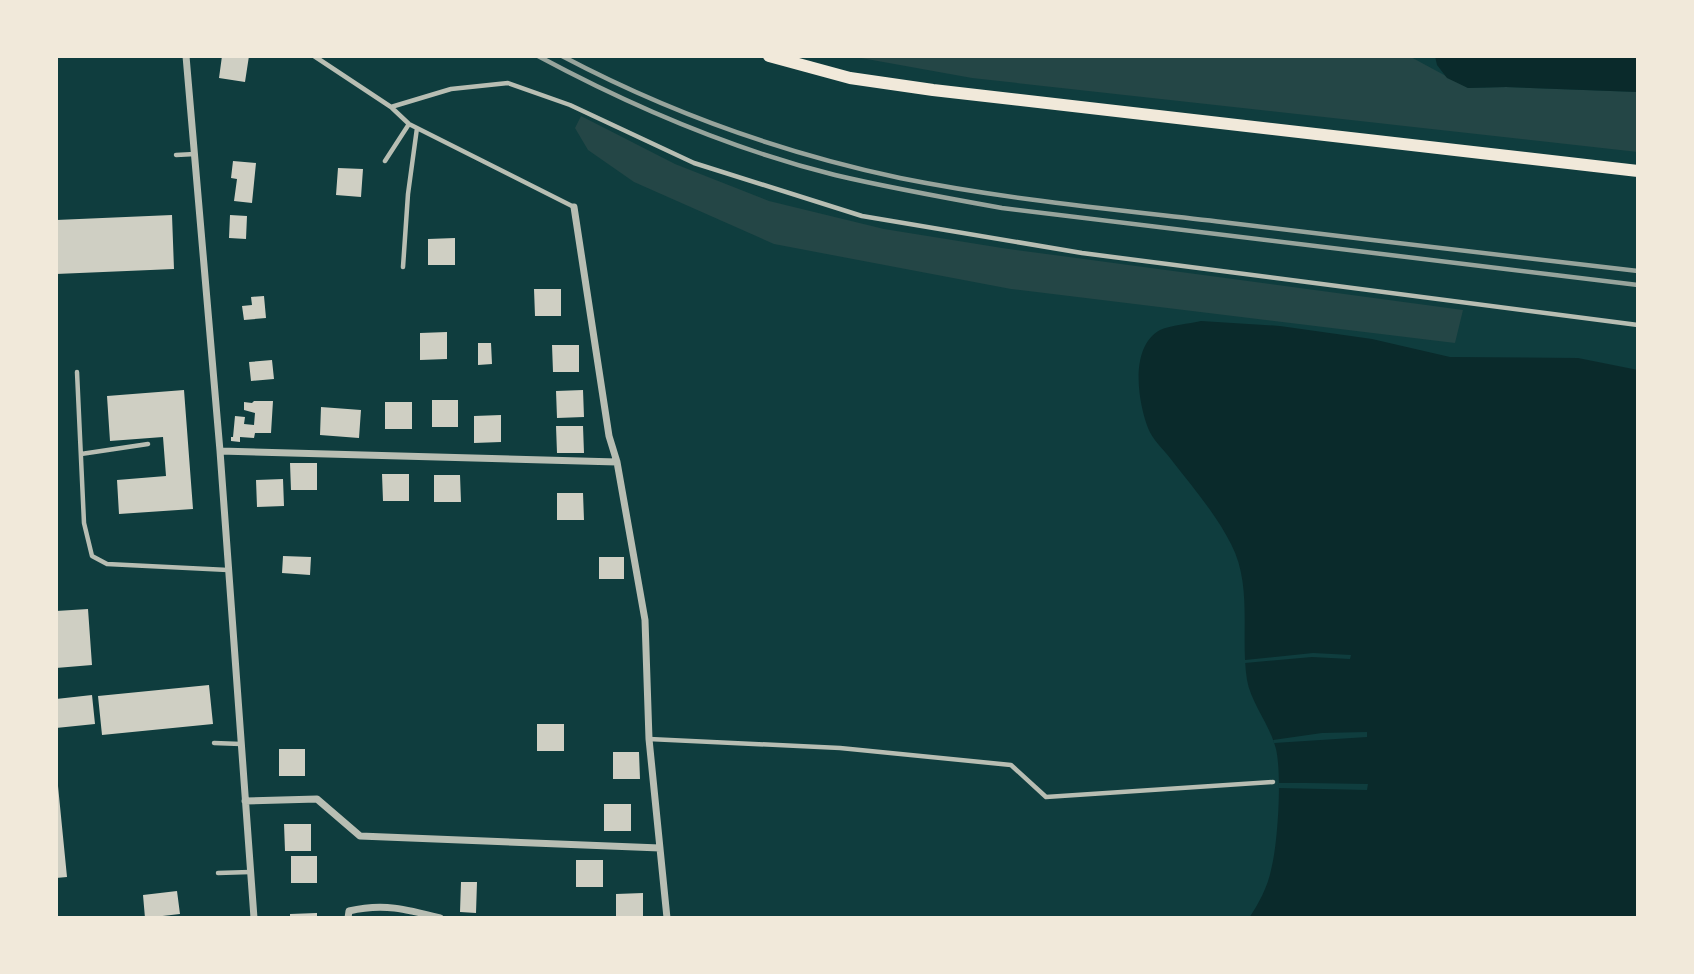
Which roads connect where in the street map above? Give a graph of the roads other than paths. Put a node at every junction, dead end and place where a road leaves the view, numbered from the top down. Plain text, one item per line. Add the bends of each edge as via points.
1 (186, 56) edge
2 (314, 56) edge
3 (769, 56) edge
4 (391, 107) junction
5 (409, 124) junction
6 (417, 128) junction
7 (195, 154) junction
8 (176, 155) dead end
9 (385, 161) dead end
10 (1638, 171) edge
11 (574, 207) joint
12 (403, 267) dead end
13 (1638, 325) edge
14 (77, 372) dead end
15 (148, 444) dead end
16 (220, 451) junction
17 (81, 454) junction
18 (617, 461) junction
19 (228, 570) junction
20 (649, 739) junction
21 (214, 743) dead end
22 (241, 744) junction
23 (1273, 782) dead end
24 (245, 801) junction
25 (660, 848) junction
26 (250, 872) junction
27 (218, 873) dead end
28 (254, 918) edge
29 (348, 918) edge
30 (440, 918) edge
31 (667, 918) edge

1 - 7 street
2 - 4 lane
3 - 10 main road via 850,78 933,90
4 - 5 lane
4 - 13 lane via 451,89 508,83 570,105 694,163 862,216 1082,253
5 - 6 lane
5 - 9 lane
6 - 11 lane
6 - 12 lane
7 - 8 lane
7 - 16 street
11 - 18 street via 609,436
14 - 17 lane
15 - 17 lane
16 - 18 street
16 - 19 street
17 - 19 lane via 84,523 92,556 107,565
18 - 20 street via 645,620
19 - 22 street
20 - 23 lane via 840,748 1011,765 1046,797
20 - 25 street
21 - 22 lane
22 - 24 street
24 - 25 street via 317,799 360,836
24 - 26 street
25 - 31 street
26 - 27 lane
26 - 28 street
29 - 30 street via 349,911 373,905

